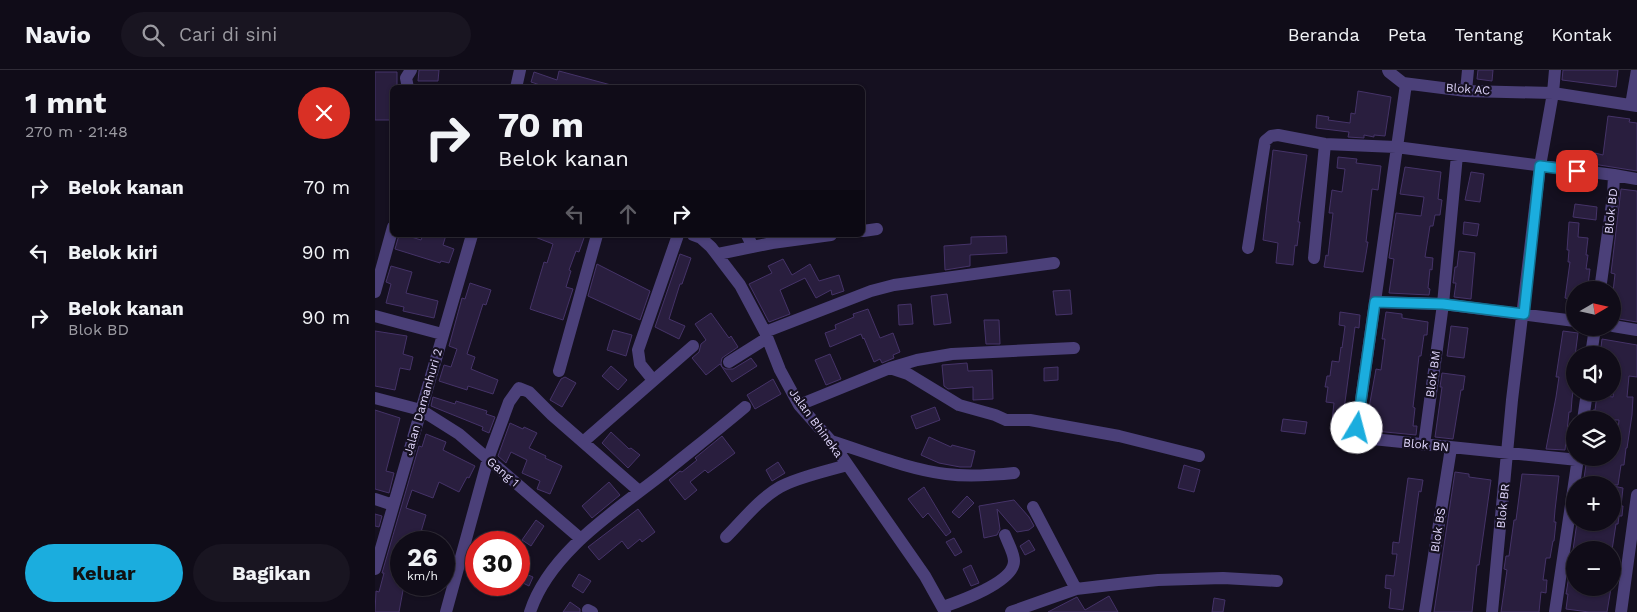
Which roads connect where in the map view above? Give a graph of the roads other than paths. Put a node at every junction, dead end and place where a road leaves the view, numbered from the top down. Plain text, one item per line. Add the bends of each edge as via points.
1 (411, 70) edge
2 (520, 70) edge
3 (1388, 70) edge
4 (1467, 70) edge
5 (1555, 70) edge
6 (1637, 70) edge
7 (1406, 84) junction
8 (407, 85) edge
9 (517, 85) edge
10 (1466, 91) junction
11 (1553, 93) junction
12 (1634, 105) edge
13 (1325, 144) junction
14 (1396, 147) junction
15 (1457, 155) junction
16 (1540, 166) junction
17 (1614, 175) junction
18 (1637, 179) edge
19 (877, 229) dead end
20 (865, 231) edge
21 (390, 237) edge
22 (471, 237) edge
23 (596, 237) edge
24 (677, 237) edge
25 (698, 237) edge
26 (748, 237) edge
27 (818, 237) edge
28 (753, 247) junction
29 (1248, 248) dead end
30 (718, 254) junction
31 (1314, 258) dead end
32 (1054, 264) dead end
33 (1601, 281) edge
34 (375, 292) edge
35 (1375, 302) junction
36 (1443, 304) junction
37 (1524, 314) junction
38 (375, 316) edge
39 (1566, 320) edge
40 (1621, 327) edge
41 (1637, 330) edge
42 (442, 334) junction
43 (766, 335) junction
44 (693, 346) dead end
45 (1074, 348) dead end
46 (729, 362) dead end
47 (890, 368) junction
48 (559, 371) dead end
49 (653, 380) junction
50 (375, 398) edge
51 (799, 404) junction
52 (745, 407) dead end
53 (421, 410) junction
54 (831, 441) junction
55 (583, 442) junction
56 (1424, 445) junction
57 (1451, 448) junction
58 (1508, 454) junction
59 (1199, 456) dead end
60 (1566, 458) edge
61 (488, 459) junction
62 (847, 466) junction
63 (1577, 466) edge
64 (1015, 473) dead end
65 (639, 491) junction
66 (1637, 495) edge
67 (375, 499) edge
68 (393, 505) junction
69 (1033, 507) dead end
70 (1005, 535) dead end
71 (726, 536) dead end
72 (581, 540) junction
73 (375, 569) edge
74 (1277, 581) dead end
75 (1076, 589) junction
76 (1045, 606) edge
77 (944, 610) edge
78 (446, 612) edge
79 (530, 612) edge
80 (1011, 612) edge
81 (1425, 612) edge
82 (1492, 612) edge
83 (1555, 612) edge
84 (1621, 612) edge

1 - 8 street via 406,78
2 - 9 street
3 - 7 street
4 - 10 street
5 - 11 street, Blok BR
6 - 12 street
7 - 10 street, Blok AC
7 - 14 street
10 - 11 street, Blok AC
11 - 12 street, Blok AC
11 - 16 street, Blok BR
13 - 14 street, Blok BD
13 - 29 street, Blok BD via 1279,135 1265,141
13 - 31 street
14 - 15 street, Blok BD
14 - 35 street
15 - 16 street, Blok BD
15 - 36 street, Blok BM
16 - 17 street, Blok BD
16 - 37 street, Blok BR
17 - 18 street
17 - 33 street, Blok BD
19 - 20 street
21 - 34 street
22 - 42 street, Jalan Damanhuri 2
23 - 48 street
24 - 49 street via 639,350 640,364
25 - 30 street, Jalan Bhineka
26 - 28 street
27 - 28 street
28 - 30 street
30 - 43 street, Jalan Bhineka via 740,284
32 - 43 street via 894,285 871,291
35 - 36 street
35 - 56 street, Blok BN via 1358,434 1363,438
36 - 37 street
36 - 56 street, Blok BM
37 - 39 street
37 - 58 street, Blok BR
38 - 42 street
40 - 41 street
42 - 53 street, Jalan Damanhuri 2
43 - 46 street
43 - 51 street, Jalan Bhineka
44 - 49 street
45 - 47 street via 951,354
47 - 51 street
47 - 59 street via 908,374 959,405 1006,420 1030,420 1119,436
49 - 55 street
50 - 53 street, Gang 1
51 - 54 street, Jalan Bhineka
52 - 65 street
53 - 61 street, Gang 1 via 459,434
53 - 68 street, Jalan Damanhuri 2
54 - 62 street, Jalan Bhineka
54 - 64 street via 947,474
55 - 61 street via 529,392 519,388 509,402
55 - 65 street
56 - 57 street, Blok BN
57 - 58 street, Blok BN
57 - 81 street, Blok BS
58 - 60 street, Blok BN
58 - 82 street, Blok BR
61 - 72 street, Gang 1
61 - 78 street
62 - 71 street via 780,487 764,498
62 - 77 street, Jalan Bhineka via 920,568
63 - 83 street
65 - 72 street
66 - 84 street
67 - 68 street
68 - 73 street, Jalan Damanhuri 2
69 - 75 street
70 - 77 street via 1014,557 1011,571 981,593
72 - 79 street via 546,578
74 - 75 street via 1168,579
75 - 76 street
76 - 80 street

